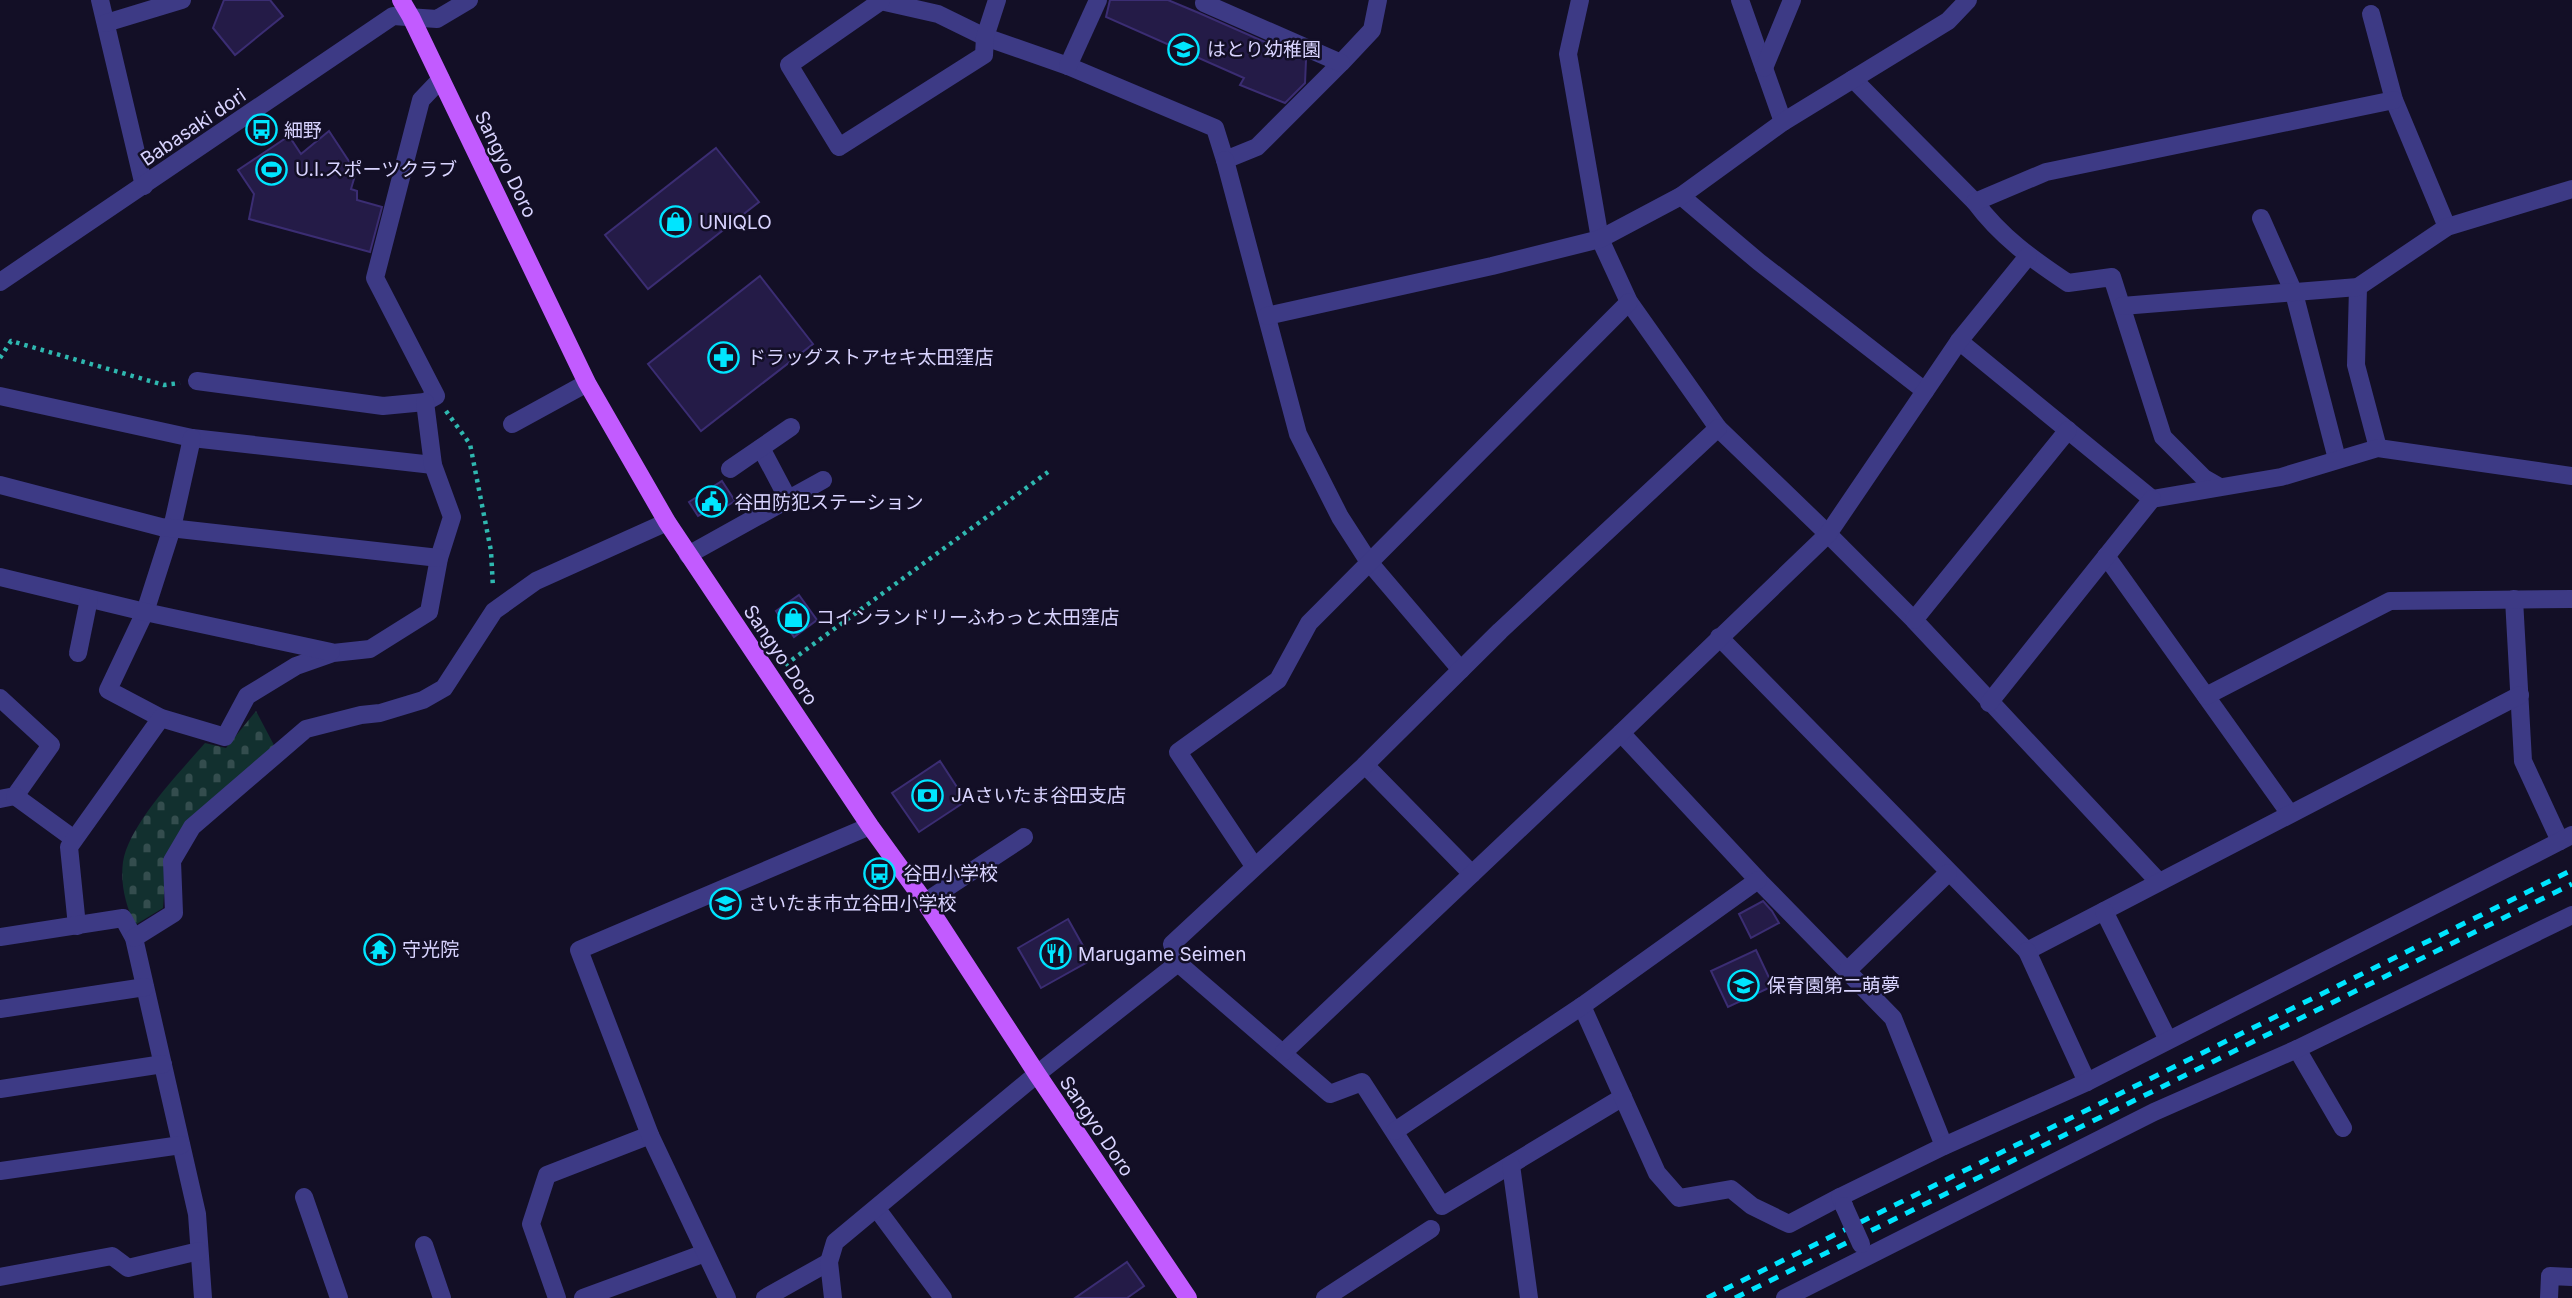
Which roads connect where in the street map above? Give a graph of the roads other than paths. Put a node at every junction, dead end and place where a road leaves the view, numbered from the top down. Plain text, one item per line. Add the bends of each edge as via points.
1 (100, 0) edge
2 (182, 0) edge
3 (401, 0) edge
4 (469, 0) edge
5 (996, 0) edge
6 (1098, 0) edge
7 (1205, 0) edge
8 (1378, 0) edge
9 (1580, 0) edge
10 (1740, 0) edge
11 (1792, 0) edge
12 (1968, 0) edge
13 (879, 1) edge
14 (907, 3) edge
15 (2371, 14) dead end
16 (411, 17) junction
17 (106, 23) junction
18 (985, 37) junction
19 (1341, 62) junction
20 (1068, 66) junction
21 (1764, 68) junction
22 (441, 79) junction
23 (1853, 79) junction
24 (2394, 100) junction
25 (1783, 122) junction
26 (1225, 160) junction
27 (144, 186) junction
28 (2572, 189) edge
29 (1681, 195) junction
30 (1975, 202) junction
31 (2261, 218) dead end
32 (2446, 227) junction
33 (1600, 239) junction
34 (2028, 256) junction
35 (0, 282) edge
36 (2357, 287) junction
37 (2294, 293) junction
38 (1629, 302) junction
39 (2122, 306) junction
40 (1267, 316) junction
41 (1959, 341) junction
42 (197, 381) road end
43 (587, 383) junction
44 (1925, 391) junction
45 (0, 396) edge
46 (430, 399) junction
47 (512, 425) dead end
48 (792, 427) dead end
49 (1718, 428) junction
50 (2068, 430) junction
51 (192, 438) junction
52 (761, 448) junction
53 (2378, 449) junction
54 (2337, 459) junction
55 (433, 465) junction
56 (730, 469) dead end
57 (2572, 476) edge
58 (823, 480) dead end
59 (0, 485) edge
60 (2218, 486) junction
61 (788, 499) junction
62 (2152, 499) junction
63 (667, 522) junction
64 (172, 528) junction
65 (1828, 534) junction
66 (688, 555) junction
67 (2106, 556) junction
68 (439, 558) junction
69 (1369, 562) junction
70 (0, 577) edge
71 (89, 599) junction
72 (2572, 599) edge
73 (2514, 600) junction
74 (145, 612) junction
75 (1914, 621) junction
76 (1719, 637) junction
77 (78, 653) dead end
78 (333, 653) junction
79 (1461, 670) junction
80 (2520, 695) junction
81 (2206, 696) junction
82 (0, 698) edge
83 (1989, 703) junction
84 (161, 718) junction
85 (1622, 733) junction
86 (1365, 765) junction
87 (8, 798) edge
88 (2290, 814) junction
89 (870, 826) junction
90 (1024, 837) dead end
91 (2566, 838) edge
92 (74, 839) junction
93 (1254, 866) junction
94 (1948, 873) junction
95 (1472, 874) junction
96 (1758, 880) junction
97 (2159, 882) junction
98 (925, 902) junction
99 (2104, 911) junction
100 (2572, 915) edge
101 (77, 926) junction
102 (0, 937) edge
103 (134, 938) junction
104 (2027, 951) junction
105 (1178, 963) junction
106 (1847, 971) junction
107 (145, 987) junction
108 (1582, 1006) junction
109 (0, 1009) edge
110 (2168, 1040) junction
111 (2297, 1049) junction
112 (1284, 1052) junction
113 (163, 1064) junction
114 (1037, 1074) junction
115 (2087, 1082) junction
116 (0, 1089) edge
117 (1623, 1097) junction
118 (2343, 1128) dead end
119 (1395, 1131) junction
120 (650, 1135) junction
121 (181, 1145) junction
122 (1944, 1146) junction
123 (1511, 1164) junction
124 (0, 1171) edge
125 (304, 1198) dead end
126 (1842, 1201) junction
127 (877, 1209) junction
128 (1430, 1229) dead end
129 (424, 1245) dead end
130 (200, 1251) junction
131 (1864, 1251) junction
132 (705, 1253) junction
133 (829, 1262) junction
134 (0, 1277) edge
135 (2572, 1277) edge
136 (203, 1298) edge
137 (339, 1298) edge
138 (442, 1298) edge
139 (557, 1298) edge
140 (583, 1298) edge
141 (727, 1298) edge
142 (765, 1298) edge
143 (833, 1298) edge
144 (943, 1298) edge
145 (1188, 1298) edge
146 (1325, 1298) edge
147 (1530, 1298) edge
148 (1785, 1298) edge
149 (2549, 1298) edge

1 - 17 street
2 - 17 street
3 - 16 main road, Sangyo Doro
4 - 16 street, Babasaki dori via 437,19
5 - 18 street
6 - 20 street
7 - 19 street
8 - 19 street via 1372,30
9 - 33 street via 1568,54
10 - 21 street
11 - 21 street
12 - 23 street via 1948,21
13 - 14 street
13 - 18 street via 789,65 839,147 984,55
14 - 18 street
15 - 24 street
16 - 22 main road, Sangyo Doro
16 - 27 street, Babasaki dori via 393,16
17 - 27 street
18 - 20 street
19 - 26 street via 1257,147
20 - 26 street via 1216,128
21 - 25 street
22 - 43 main road, Sangyo Doro
22 - 46 street via 421,100 375,278
23 - 25 street
23 - 30 street
24 - 30 street via 2046,172
24 - 32 street
25 - 29 street
26 - 40 street
27 - 35 street, Babasaki dori
28 - 32 street
29 - 33 street
29 - 44 street
30 - 34 street
31 - 37 street
32 - 36 street
33 - 38 street
33 - 40 street
34 - 39 street via 2068,283 2112,277
34 - 41 street
36 - 37 street
36 - 53 street via 2356,365
37 - 39 street
37 - 54 street
38 - 49 street
38 - 69 street
39 - 60 street via 2163,437
40 - 69 street via 1298,434 1340,517
41 - 44 street
41 - 50 street
42 - 46 street via 383,406
43 - 47 street
43 - 63 main road, Sangyo Doro
44 - 65 street
45 - 51 street
46 - 55 street
48 - 52 street
49 - 65 street
49 - 79 street
50 - 62 street
50 - 75 street
51 - 55 street
51 - 64 street
52 - 56 street
52 - 61 street
53 - 54 street
53 - 57 street
54 - 60 street via 2281,477
55 - 68 street via 452,517
58 - 61 street
59 - 64 street
60 - 62 street
61 - 66 street
62 - 67 street
63 - 66 main road, Sangyo Doro
63 - 103 street via 536,582 494,611 444,688 380,713 306,729 192,827 172,861 173,913
64 - 68 street
64 - 74 street
65 - 75 street
65 - 76 street
66 - 89 main road, Sangyo Doro
67 - 81 street
67 - 83 street
68 - 78 street via 429,612 370,649
69 - 79 street
69 - 93 street via 1308,624 1278,680 1178,752
70 - 71 street
71 - 74 street
71 - 77 street
72 - 73 street
73 - 80 street
73 - 81 street via 2390,601
74 - 78 street
74 - 84 street via 108,690
75 - 83 street
76 - 85 street
76 - 94 street
78 - 84 street via 296,666 247,696 225,737
79 - 86 street
80 - 88 street
80 - 91 street via 2524,761
81 - 88 street
82 - 87 street via 51,745
83 - 97 street
84 - 92 street
85 - 95 street
85 - 96 street
86 - 93 street
86 - 95 street
87 - 92 street
88 - 97 street
89 - 98 main road, Sangyo Doro
89 - 120 street via 579,950
90 - 98 street
91 - 110 street
92 - 101 street via 69,847
93 - 105 street via 1172,944
94 - 104 street
94 - 106 street
95 - 112 street
96 - 106 street
96 - 108 street
97 - 99 street
98 - 114 main road, Sangyo Doro
99 - 104 street
99 - 110 street
100 - 111 street
101 - 102 street
101 - 103 street via 123,918
103 - 107 street
104 - 115 street
105 - 112 street
105 - 114 street
106 - 122 street via 1893,1018
107 - 109 street
107 - 113 street
108 - 117 street
108 - 119 street
110 - 115 street
111 - 118 street
111 - 131 street
112 - 119 street via 1330,1094 1362,1082
113 - 116 street
113 - 121 street
114 - 127 street
114 - 145 main road, Sangyo Doro
115 - 122 street
117 - 123 street
117 - 126 street via 1657,1173 1679,1198 1731,1189 1752,1206 1789,1224
119 - 123 street via 1442,1206
120 - 132 street
120 - 139 street via 547,1175 531,1224
121 - 124 street
121 - 130 street via 197,1214
122 - 126 street
123 - 147 street
125 - 137 street
126 - 131 street, bridge
127 - 133 street via 835,1242
127 - 144 street
128 - 146 street
129 - 138 street
130 - 134 street via 128,1268 112,1256
130 - 136 street
131 - 148 street
132 - 140 street
132 - 141 street
133 - 142 street
133 - 143 street
135 - 149 street via 2550,1276

